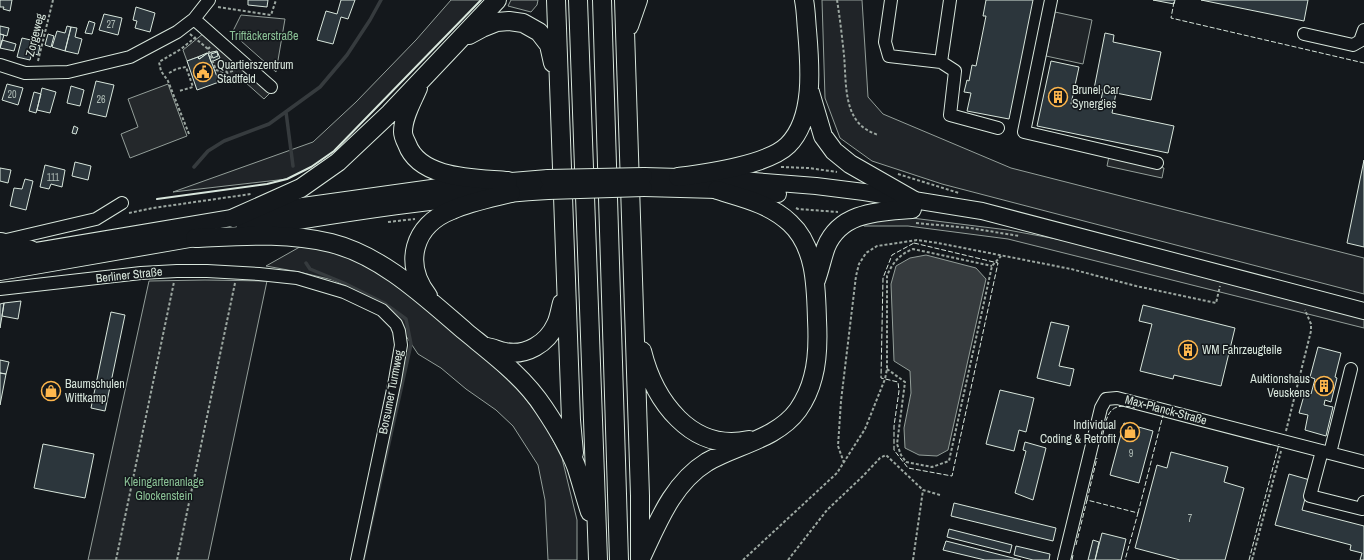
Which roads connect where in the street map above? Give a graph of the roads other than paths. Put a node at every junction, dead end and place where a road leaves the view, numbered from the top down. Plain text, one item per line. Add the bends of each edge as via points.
1 (497, 0) edge
2 (556, 0) edge
3 (578, 0) edge
4 (602, 0) edge
5 (624, 0) edge
6 (638, 0) edge
7 (804, 0) edge
8 (891, 0) edge
9 (950, 0) edge
10 (1051, 0) edge
11 (207, 3) edge
12 (194, 19) junction
13 (1364, 30) edge
14 (1304, 34) dead end
15 (625, 36) junction
16 (459, 40) junction
17 (941, 62) junction
18 (0, 65) edge
19 (421, 79) junction
20 (271, 87) dead end
21 (809, 89) junction
22 (559, 90) junction
23 (998, 128) dead end
24 (1157, 164) dead end
25 (678, 177) junction
26 (644, 182) junction
27 (510, 187) junction
28 (716, 190) junction
29 (122, 203) dead end
30 (913, 210) junction
31 (234, 218) junction
32 (196, 238) junction
33 (0, 241) edge
34 (0, 257) edge
35 (37, 258) junction
36 (0, 272) edge
37 (259, 274) joint
38 (0, 280) edge
39 (816, 281) junction
40 (0, 289) edge
41 (566, 289) junction
42 (436, 307) junction
43 (1364, 311) edge
44 (635, 320) junction
45 (483, 346) junction
46 (1351, 369) dead end
47 (761, 438) junction
48 (1326, 452) junction
49 (1364, 462) edge
50 (575, 464) junction
51 (1364, 502) edge
52 (597, 541) junction
53 (357, 560) edge
54 (598, 560) edge
55 (619, 560) edge
56 (640, 560) edge
57 (1064, 560) edge

1 - 16 highway
2 - 22 highway
3 - 52 highway
4 - 55 highway
5 - 15 highway
6 - 15 highway
7 - 21 highway via 809,52
8 - 17 street via 885,42 889,56
9 - 17 street
10 - 24 street via 1024,132
11 - 12 street
12 - 18 street via 184,28 130,57 68,72 34,74
12 - 20 street
13 - 14 street via 1360,40 1353,45
15 - 44 highway
16 - 19 highway
16 - 22 highway via 497,22 523,22 539,32 549,45
17 - 23 street via 955,70 950,116
19 - 27 highway via 405,120 403,134 408,149 416,159 437,171
19 - 31 highway via 365,137 320,176 301,188
21 - 25 highway via 802,124 788,145 771,156 745,165
21 - 30 highway via 823,136 834,151
22 - 41 highway
25 - 26 main road
25 - 30 main road via 864,192
26 - 27 main road, bridge
26 - 28 main road
27 - 31 main road via 439,187
27 - 32 main road
27 - 42 highway via 450,210 425,229 417,243 414,257 415,272 420,286
28 - 30 main road via 815,197
28 - 39 highway via 772,209 791,224 803,239
29 - 33 street via 96,219
30 - 39 highway via 866,213 848,221 834,233 826,247
30 - 43 main road via 1060,232
31 - 35 main road
32 - 35 main road
32 - 42 highway via 300,237 332,244 364,256 391,272
33 - 35 main road
34 - 35 main road
35 - 36 main road
35 - 38 street
37 - 40 street, Berliner Straße via 177,271 141,273
37 - 53 street, Borsumer Turmweg via 297,278 344,292 382,310 396,324 399,331 401,345 395,380
39 - 47 highway via 817,358 808,394 788,422
41 - 45 highway via 556,324 547,338 535,348 522,352 506,352
41 - 50 highway
42 - 45 highway
44 - 47 highway via 645,364 654,386 661,400 680,421 692,430 718,440 738,442
44 - 56 highway
45 - 50 highway via 506,365 543,406
46 - 48 street
47 - 56 highway via 707,462 690,475 661,515
48 - 49 street, Max-Planck-Straße
48 - 51 street via 1310,496 1362,509
48 - 57 street, Max-Planck-Straße via 1117,398 1106,399 1101,408
50 - 52 highway
52 - 54 highway

